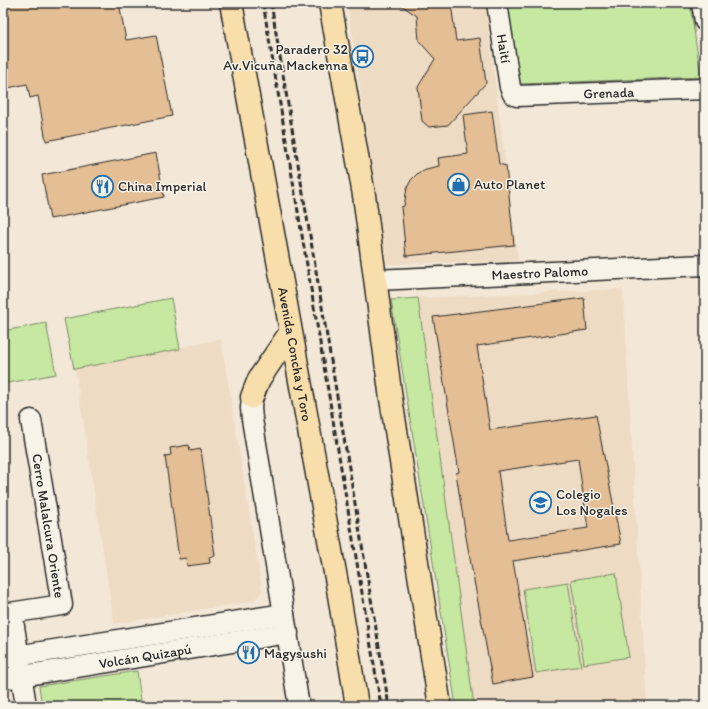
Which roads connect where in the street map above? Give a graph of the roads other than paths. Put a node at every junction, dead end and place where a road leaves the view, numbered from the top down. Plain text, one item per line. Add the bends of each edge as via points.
1 (230, 3) edge
2 (330, 3) edge
3 (497, 3) edge
4 (702, 3) edge
5 (705, 21) edge
6 (705, 89) edge
7 (513, 94) joint
8 (705, 265) edge
9 (375, 280) junction
10 (290, 333) junction
11 (252, 397) joint
12 (31, 420) dead end
13 (7, 614) edge
14 (284, 614) junction
15 (288, 633) junction
16 (11, 657) edge
17 (12, 677) edge
18 (26, 706) edge
19 (299, 706) edge
20 (358, 706) edge
21 (440, 706) edge

1 - 10 main road, Avenida Concha y Toro
2 - 9 main road via 364,195
3 - 7 street, Haití
4 - 5 street
6 - 7 street, Grenada via 520,96
8 - 9 street, Maestro Palomo
9 - 21 main road via 391,399
10 - 11 main road via 260,379
10 - 20 main road, Avenida Concha y Toro
11 - 14 street via 252,419
12 - 13 street, Cerro Malalcura Oriente via 62,605
13 - 16 street
14 - 15 street
14 - 16 street, Volcán Quizapú
15 - 17 street, Volcán Quizapú
15 - 19 street
16 - 17 street
17 - 18 street

